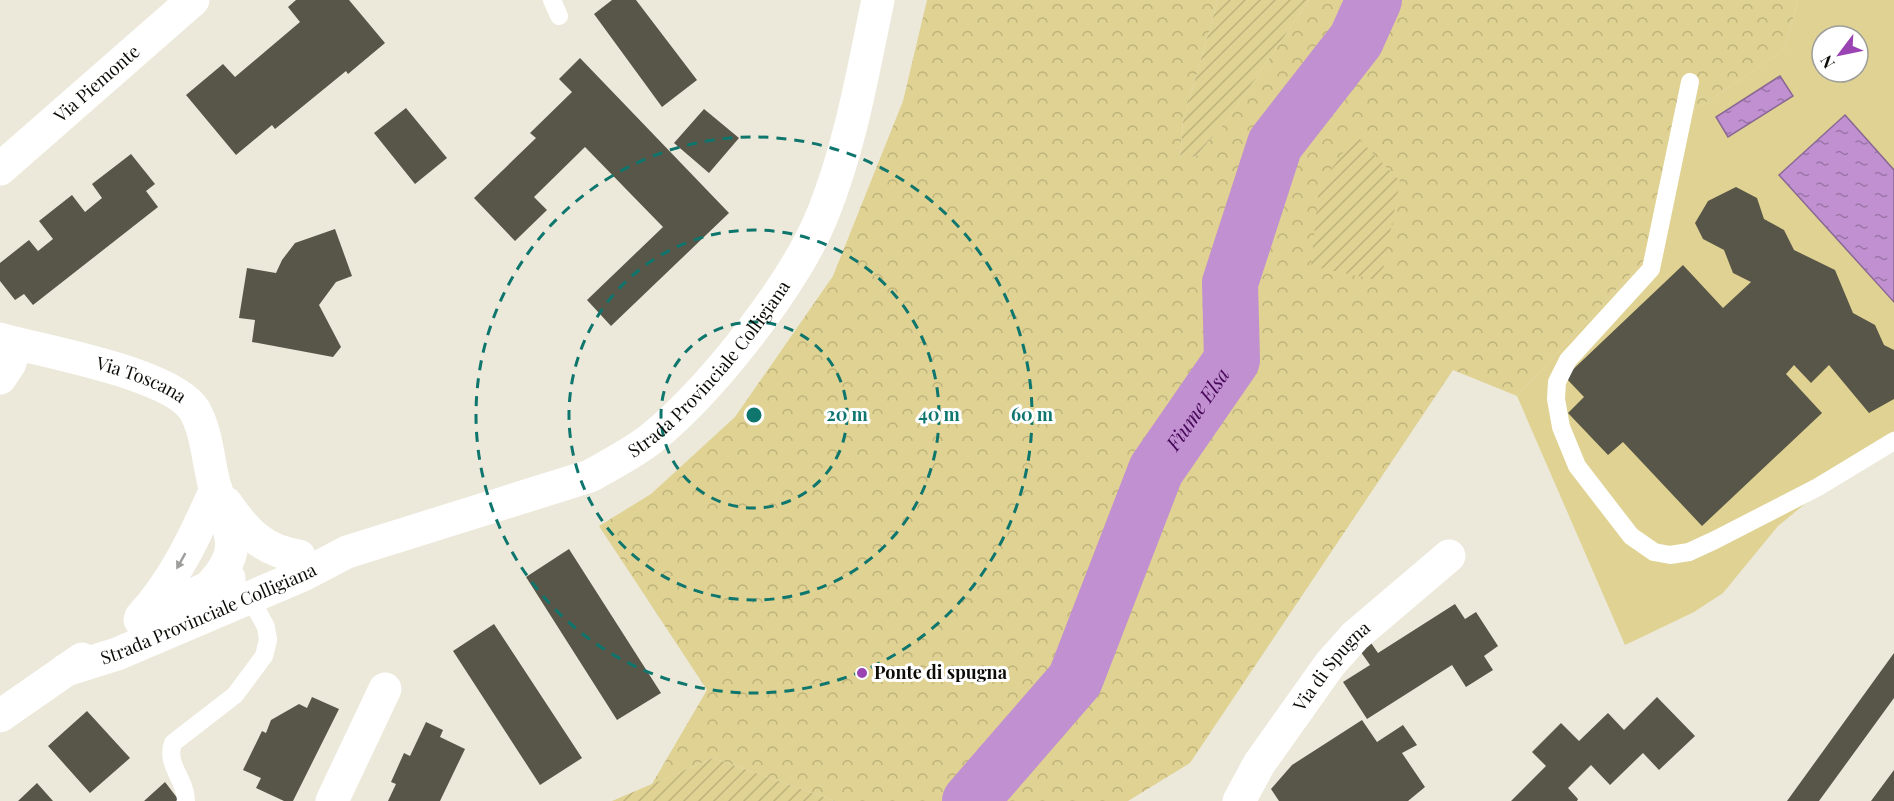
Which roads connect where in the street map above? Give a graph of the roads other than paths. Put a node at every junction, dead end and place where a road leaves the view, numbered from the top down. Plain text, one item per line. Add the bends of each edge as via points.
1 (193, 0) edge
2 (878, 0) edge
3 (1690, 82) dead end
4 (0, 168) edge
5 (8, 342) edge
6 (0, 378) edge
7 (1894, 441) edge
8 (216, 489) junction
9 (347, 552) junction
10 (299, 556) junction
11 (1449, 556) dead end
12 (231, 580) junction
13 (137, 621) junction
14 (66, 670) junction
15 (385, 689) dead end
16 (0, 716) edge
17 (186, 801) edge
18 (332, 801) edge
19 (1239, 801) edge

1 - 4 street, Via Piemonte
2 - 9 street, Strada Provinciale Colligiana via 847,142 815,232 759,319 697,393 654,436 590,476
3 - 7 lane via 1652,269 1568,360 1557,381 1561,427 1577,466 1614,517 1639,543 1654,552 1677,554 1715,540 1818,487
5 - 6 street via 10,363
5 - 8 street, Via Toscana via 151,379 178,393 194,410 200,424
8 - 10 street, Via Toscana via 255,539 272,550
8 - 12 street, Via Toscana via 205,573
8 -> 13 street via 176,569
9 - 10 street, Strada Provinciale Colligiana
9 - 12 street, Strada Provinciale Colligiana via 305,574
10 - 12 street, Strada Provinciale Colligiana
11 - 19 street, Via di Spugna via 1342,650 1268,751
12 - 13 street, Strada Provinciale Colligiana
12 - 14 street, Strada Provinciale Colligiana via 147,629 117,654
12 - 17 lane via 266,627 267,648 235,695 173,743 171,760 184,785
13 - 14 street, Strada Provinciale Colligiana
14 - 16 street, Strada Provinciale Colligiana
15 - 18 street

